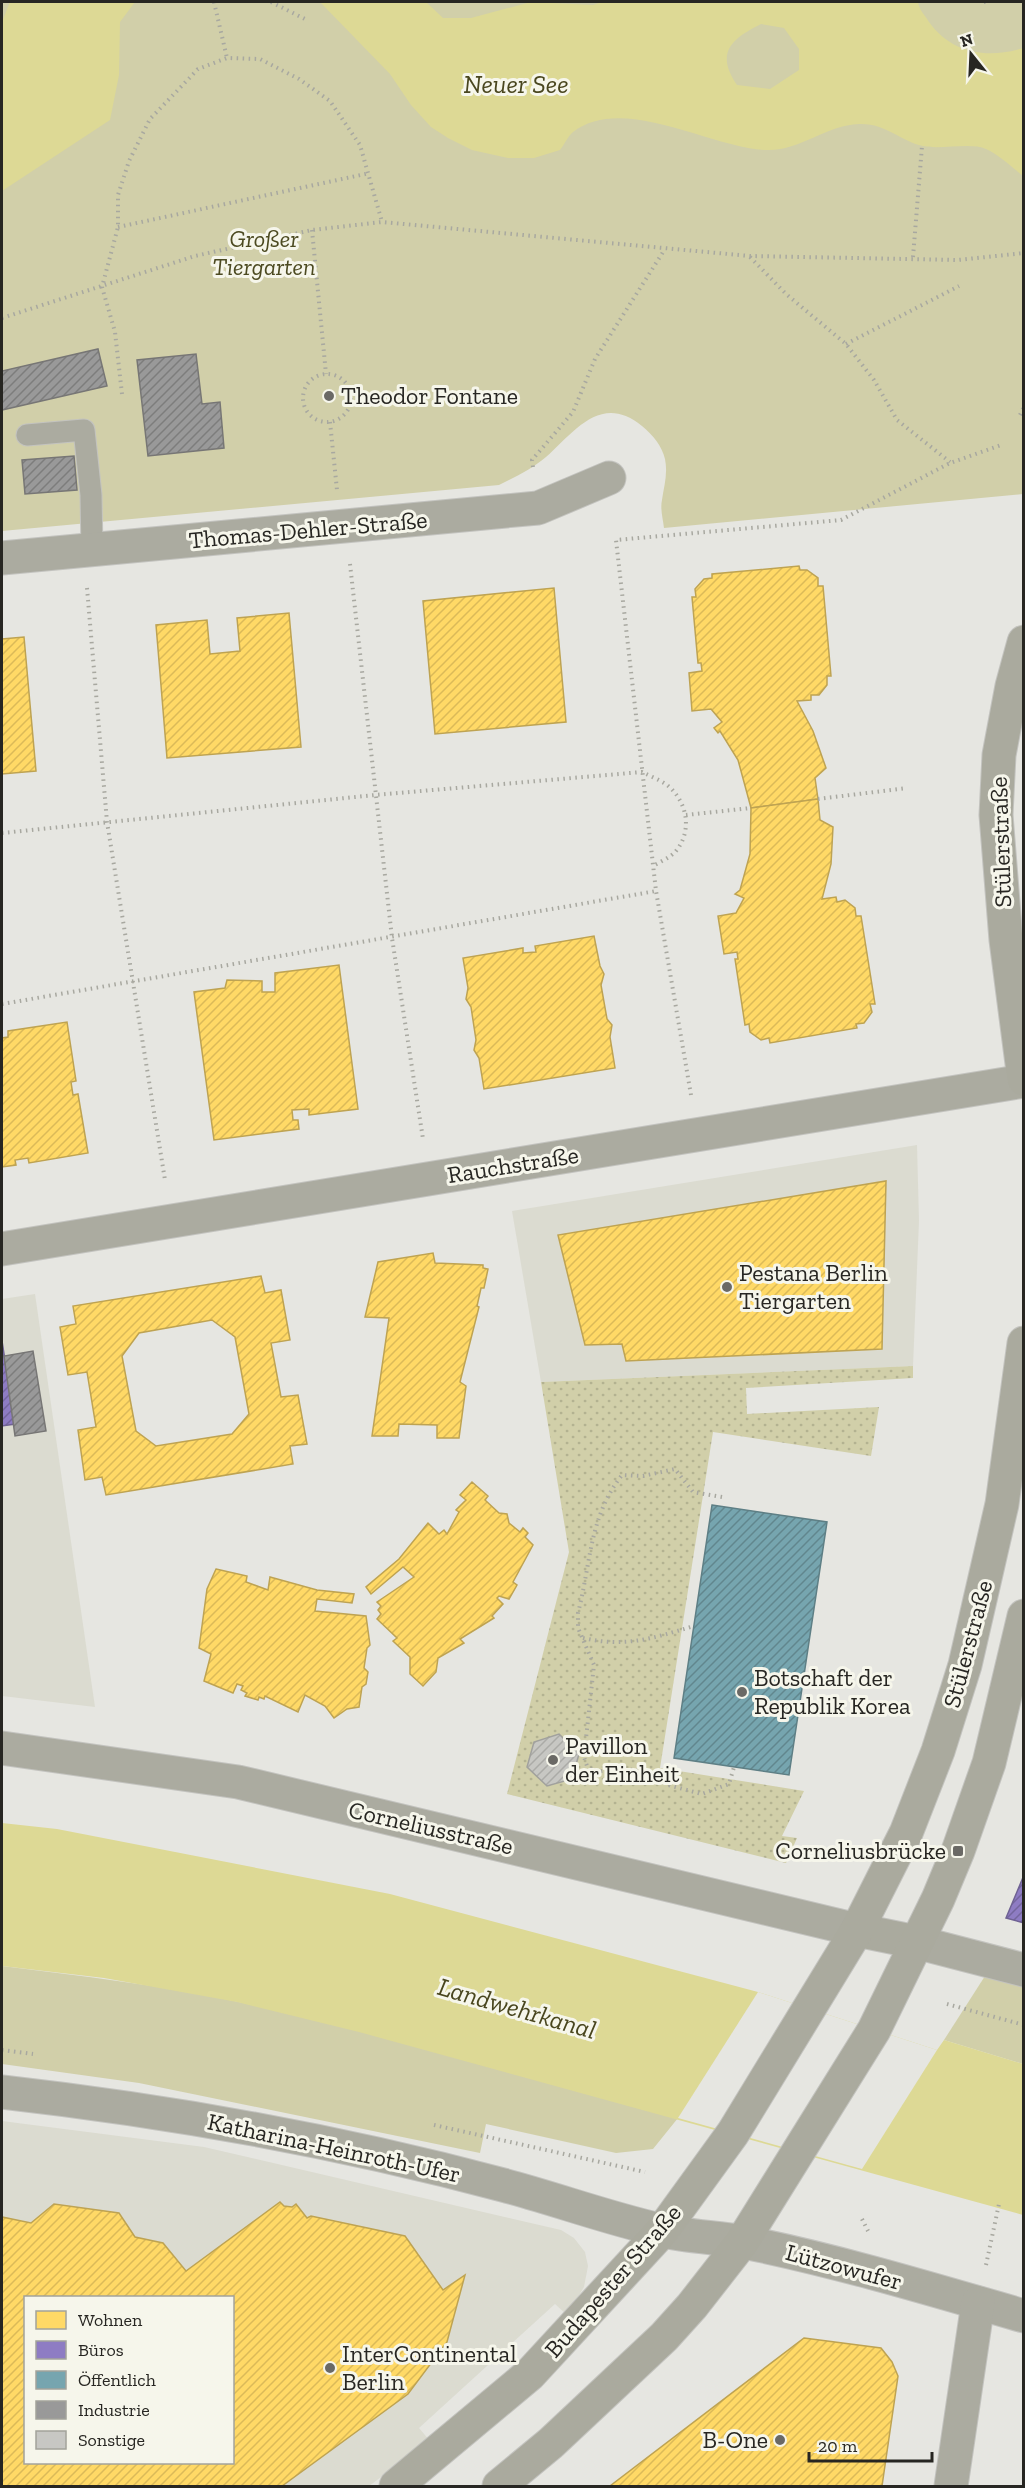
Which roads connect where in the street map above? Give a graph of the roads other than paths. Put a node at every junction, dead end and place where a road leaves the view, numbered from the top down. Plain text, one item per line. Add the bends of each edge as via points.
1 (27, 435) dead end
2 (609, 478) dead end
3 (92, 550) junction
4 (2, 558) edge
5 (1023, 642) edge
6 (1023, 1080) edge
7 (2, 1249) edge
8 (1023, 1343) edge
9 (1023, 1616) edge
10 (2, 1748) edge
11 (857, 1930) junction
12 (916, 1942) junction
13 (1023, 1970) edge
14 (2, 2092) edge
15 (733, 2133) joint
16 (662, 2231) junction
17 (742, 2242) junction
18 (978, 2303) junction
19 (1023, 2316) edge
20 (396, 2487) edge
21 (499, 2487) edge
22 (951, 2487) edge

1 - 3 lane via 84,430
2 - 3 street, Thomas-Dehler-Straße via 537,508
3 - 4 street, Thomas-Dehler-Straße
5 - 6 main road, Stülerstraße via 999,755 996,815
6 - 7 street, Rauchstraße
8 - 11 main road, Stülerstraße via 1002,1504 965,1665 938,1751 906,1833
9 - 12 main road, Stülerstraße via 989,1763 958,1851
10 - 11 street, Corneliusstraße via 238,1782
11 - 12 main road
11 - 15 main road, Stülerstraße
12 - 13 street
12 - 17 main road, Stülerstraße via 874,2030
14 - 16 street, Katharina-Heinroth-Ufer via 252,2128 503,2185
15 - 16 main road, Budapester Straße
16 - 17 street, Lützowufer
16 - 20 main road, Budapester Straße via 530,2374
17 - 18 street, Lützowufer
17 - 21 main road via 664,2337
18 - 19 street, Lützowufer
18 - 22 street

